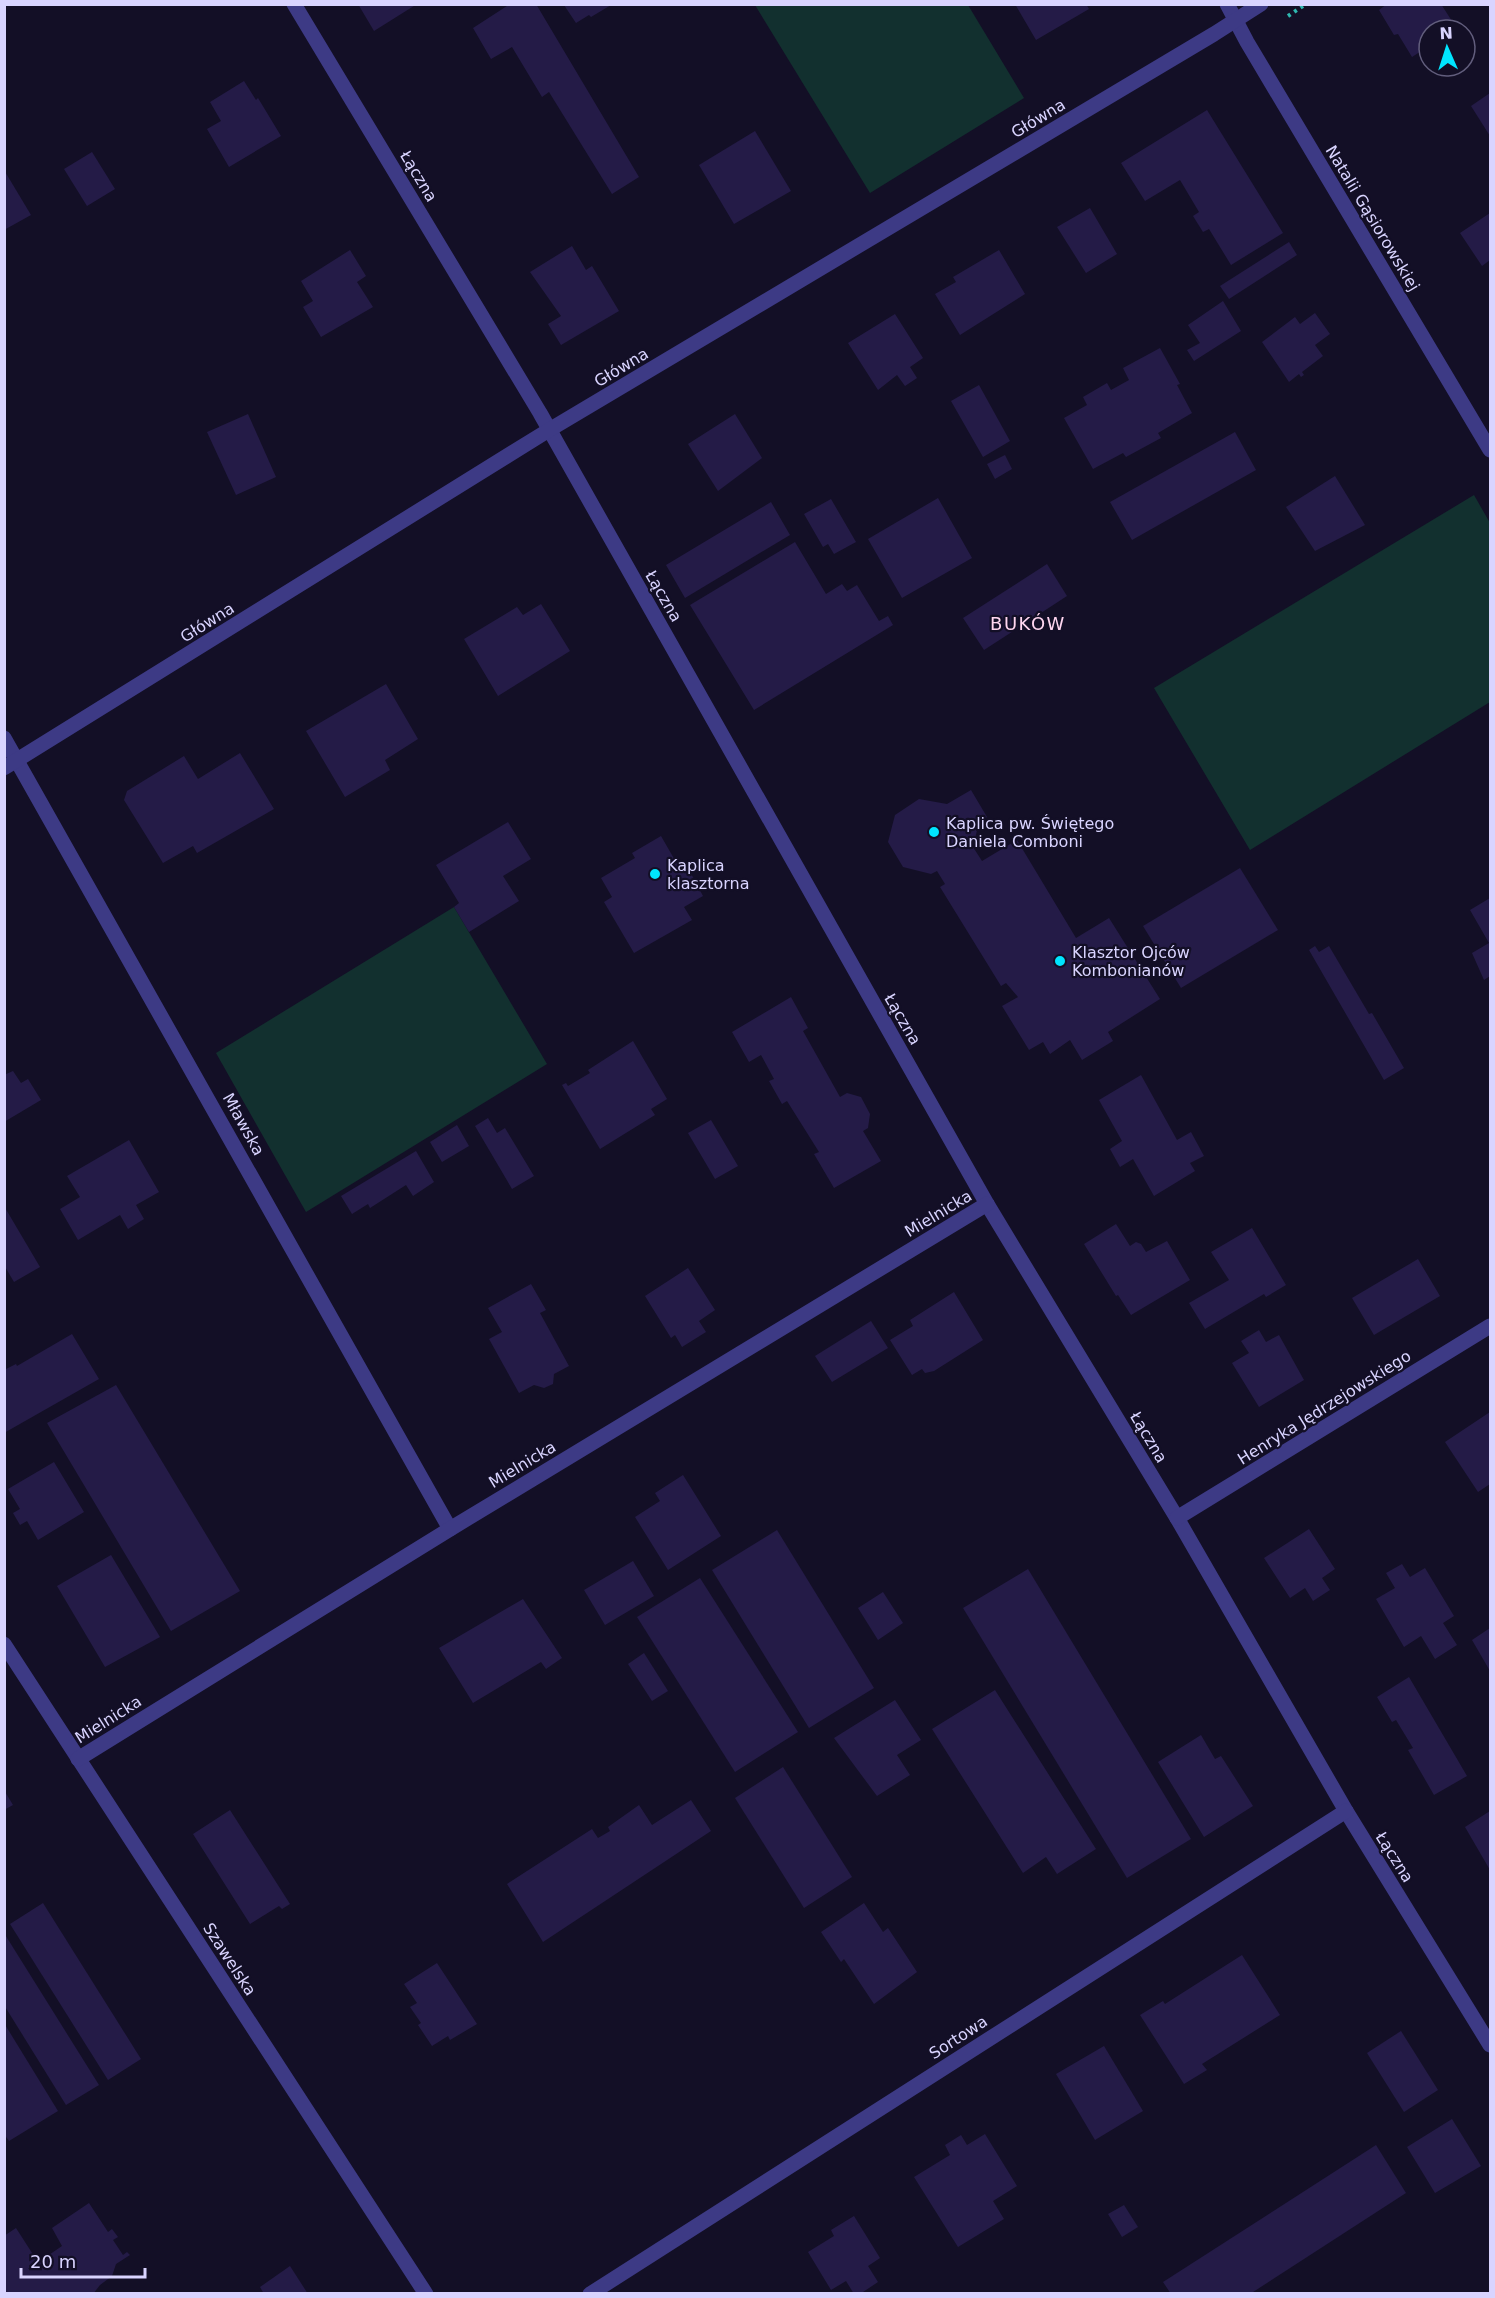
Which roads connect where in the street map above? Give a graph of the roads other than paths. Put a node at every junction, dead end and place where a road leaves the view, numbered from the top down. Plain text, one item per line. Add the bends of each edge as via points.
1 (294, 4) edge
2 (1227, 4) edge
3 (1260, 4) edge
4 (1235, 21) junction
5 (549, 430) junction
6 (1491, 450) edge
7 (4, 738) edge
8 (18, 760) junction
9 (4, 768) edge
10 (987, 1204) junction
11 (1491, 1326) edge
12 (1177, 1518) junction
13 (450, 1529) junction
14 (4, 1644) edge
15 (78, 1759) junction
16 (1346, 1811) junction
17 (1491, 2045) edge
18 (426, 2294) edge
19 (590, 2294) edge

1 - 5 street, Łączna
2 - 4 street, Natalii Gąsiorowskiej
3 - 4 street, Główna
4 - 5 street, Główna
4 - 6 street, Natalii Gąsiorowskiej
5 - 8 street, Główna
5 - 10 street, Łączna
7 - 8 street, Mławska
8 - 9 street, Główna
8 - 13 street, Mławska
10 - 12 street, Łączna
10 - 13 street, Mielnicka
11 - 12 street, Henryka Jędrzejowskiego
12 - 16 street, Łączna
13 - 15 street, Mielnicka
14 - 15 street, Szawelska
15 - 18 street, Szawelska
16 - 17 street, Łączna
16 - 19 street, Sortowa

